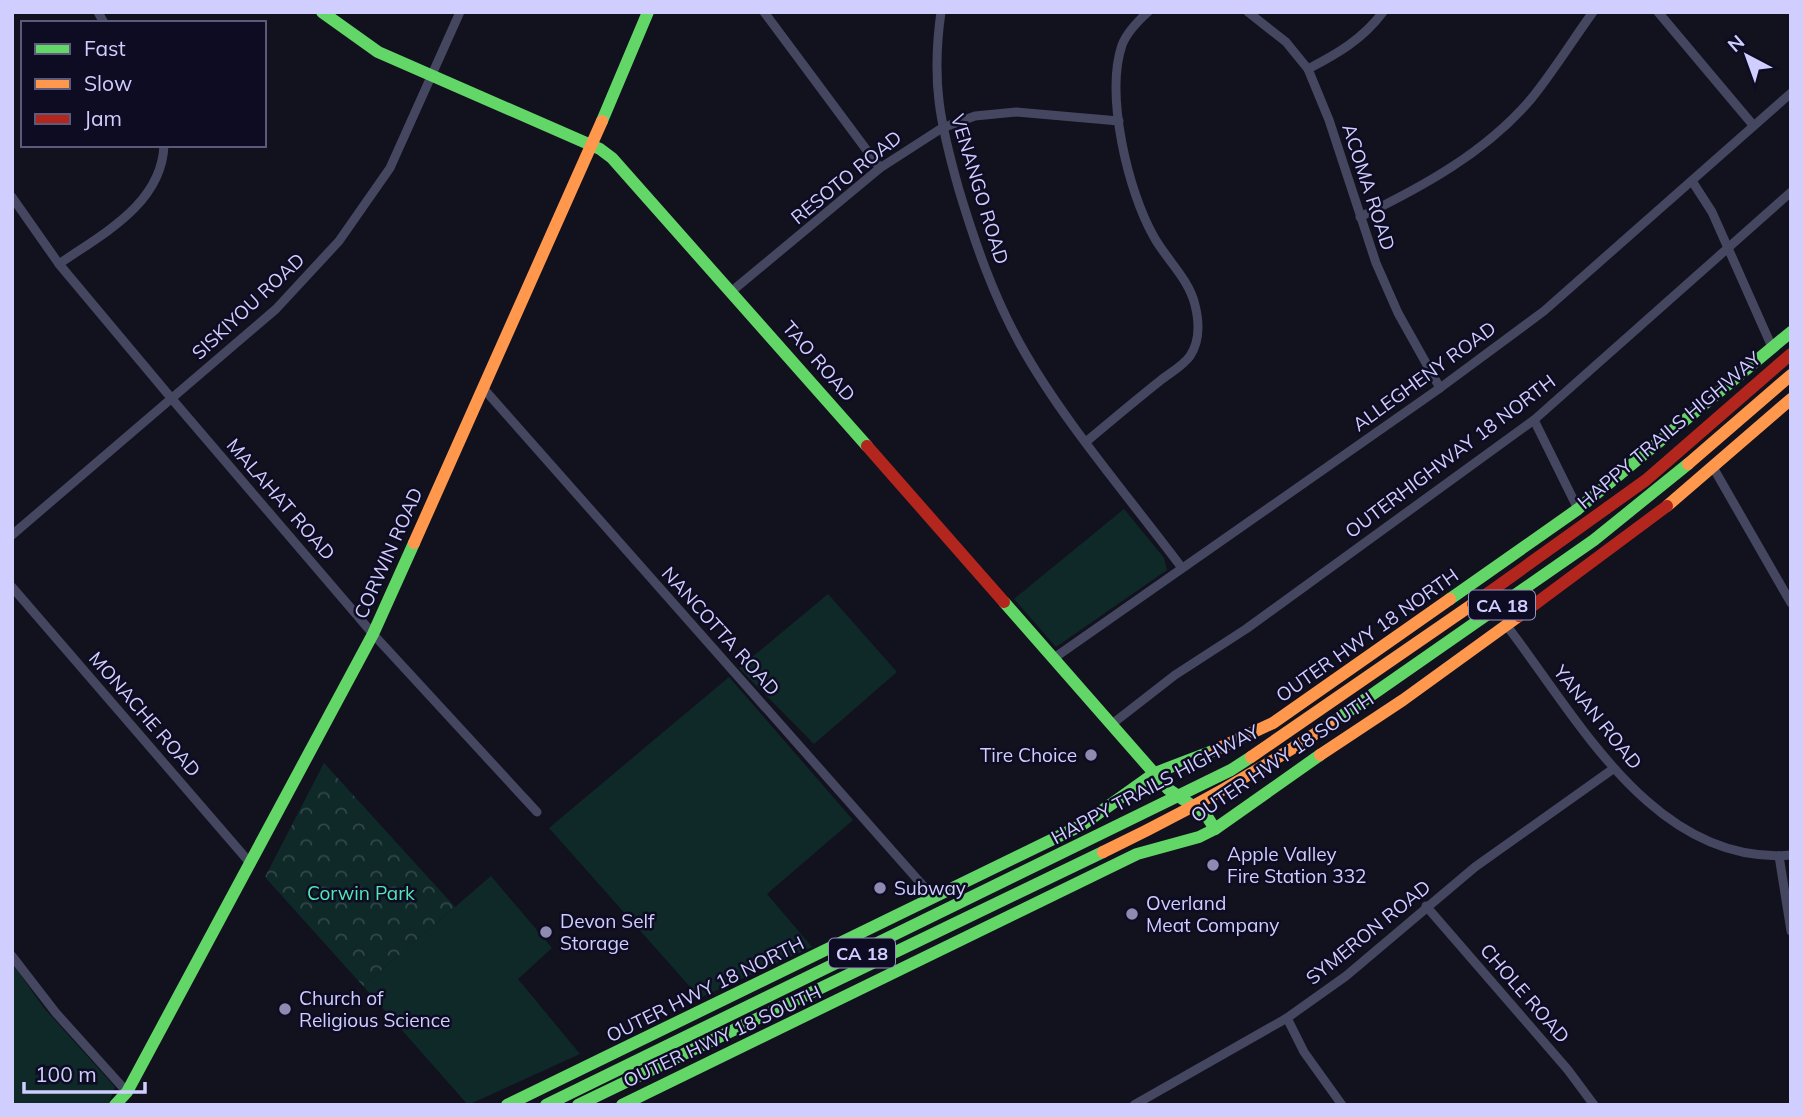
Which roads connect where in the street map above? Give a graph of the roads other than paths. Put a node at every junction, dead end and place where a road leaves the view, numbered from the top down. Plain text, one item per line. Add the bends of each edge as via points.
1 (322, 12) edge
2 (460, 12) edge
3 (648, 12) edge
4 (764, 12) edge
5 (941, 12) edge
6 (1148, 12) edge
7 (1248, 12) edge
8 (1383, 12) edge
9 (1593, 12) edge
10 (1658, 12) edge
11 (1308, 69) junction
12 (432, 78) junction
13 (1791, 93) edge
14 (1119, 121) junction
15 (1753, 125) junction
16 (942, 128) junction
17 (592, 146) junction
18 (164, 147) edge
19 (880, 168) junction
20 (1692, 181) junction
21 (1791, 192) edge
22 (12, 197) edge
23 (1360, 217) junction
24 (1729, 246) junction
25 (59, 264) junction
26 (732, 291) junction
27 (1791, 332) edge
28 (1772, 347) junction
29 (1791, 354) edge
30 (1791, 375) edge
31 (483, 388) junction
32 (1440, 388) junction
33 (172, 399) junction
34 (1791, 399) edge
35 (1534, 420) junction
36 (1087, 441) junction
37 (1714, 469) junction
38 (1578, 509) junction
39 (12, 535) edge
40 (1182, 568) junction
41 (12, 587) edge
42 (1791, 603) edge
43 (1507, 626) junction
44 (373, 634) junction
45 (1054, 658) junction
46 (1112, 724) junction
47 (1613, 769) junction
48 (1155, 773) junction
49 (1176, 797) junction
50 (1193, 808) junction
51 (537, 812) dead end
52 (1215, 829) junction
53 (1791, 855) edge
54 (1779, 856) junction
55 (251, 863) junction
56 (933, 897) junction
57 (1426, 906) junction
58 (1791, 930) edge
59 (12, 956) edge
60 (1287, 1018) junction
61 (126, 1098) edge
62 (115, 1105) edge
63 (507, 1105) edge
64 (546, 1105) edge
65 (578, 1105) edge
66 (622, 1105) edge
67 (1134, 1105) edge
68 (1342, 1105) edge
69 (1594, 1105) edge

1 - 12 street, TAO ROAD via 378,51
2 - 12 street, SISKIYOU ROAD
3 - 17 street, CORWIN ROAD
4 - 19 street
5 - 16 street, VENANGO ROAD via 935,54
6 - 14 street via 1122,44
7 - 11 street, ACOMA ROAD via 1286,42
8 - 11 street via 1343,51
9 - 23 street via 1531,99 1493,136 1446,171
10 - 15 street
11 - 23 street, ACOMA ROAD
12 - 17 street, TAO ROAD
12 - 33 street, SISKIYOU ROAD via 390,168 340,241 276,309
13 - 15 street, ALLEGHENY ROAD
14 - 16 street, RESOTO ROAD via 1016,112 975,116
14 - 36 street via 1135,194 1154,237 1195,303 1199,333 1189,357
15 - 20 street, ALLEGHENY ROAD
16 - 19 street, RESOTO ROAD
16 - 36 street, VENANGO ROAD via 980,259 1019,343
17 - 26 street, TAO ROAD via 612,158
17 - 31 street, CORWIN ROAD
18 - 25 street via 163,164 152,189 128,215
19 - 26 street, RESOTO ROAD
20 - 24 street
20 - 32 street, ALLEGHENY ROAD via 1544,311
21 - 24 street, OUTERHIGHWAY 18 NORTH
22 - 25 street, MALAHAT ROAD
23 - 32 street, ACOMA ROAD via 1398,313
24 - 28 street
24 - 35 street, OUTERHIGHWAY 18 NORTH
25 - 33 street, MALAHAT ROAD
26 - 45 street, TAO ROAD
27 - 28 street, OUTER HWY 18 NORTH
28 - 38 street, OUTER HWY 18 NORTH
29 - 49 street, HAPPY TRAILS HIGHWAY / CA 18 via 1646,480 1583,526 1266,748
30 - 50 street, HAPPY TRAILS HIGHWAY / CA 18 via 1594,540 1352,710
31 - 44 street, CORWIN ROAD
31 - 56 street, NANCOTTA ROAD
32 - 40 street, ALLEGHENY ROAD
33 - 39 street, SISKIYOU ROAD
33 - 44 street, MALAHAT ROAD
34 - 37 street, OUTER HWY 18 SOUTH
35 - 38 street
35 - 46 street, OUTERHIGHWAY 18 NORTH
36 - 40 street, VENANGO ROAD
37 - 42 street
37 - 43 street, OUTER HWY 18 SOUTH
38 - 48 street, OUTER HWY 18 NORTH via 1273,723
40 - 45 street, ALLEGHENY ROAD
41 - 55 street, MONACHE ROAD
43 - 47 street, YANAN ROAD
43 - 52 street, OUTER HWY 18 SOUTH
44 - 51 street, MALAHAT ROAD
44 - 55 street, CORWIN ROAD
45 - 46 street, TAO ROAD
46 - 48 street, TAO ROAD
47 - 54 street, YANAN ROAD via 1654,808 1689,831 1726,847
47 - 57 street, SYMERON ROAD
48 - 49 street, TAO ROAD
48 - 56 street, OUTER HWY 18 NORTH via 1082,825
49 - 50 street, TAO ROAD
49 - 64 street, HAPPY TRAILS HIGHWAY / CA 18
50 - 52 street, TAO ROAD via 1206,815
50 - 65 street, HAPPY TRAILS HIGHWAY / CA 18
52 - 66 street, OUTER HWY 18 SOUTH via 1137,854
53 - 54 street, YANAN ROAD
54 - 58 street
55 - 61 street, CORWIN ROAD
56 - 63 street, OUTER HWY 18 NORTH
57 - 60 street, SYMERON ROAD via 1346,976
57 - 69 street, CHOLE ROAD
59 - 61 street
60 - 67 street, SYMERON ROAD
60 - 68 street via 1304,1052
61 - 62 street, CORWIN ROAD

